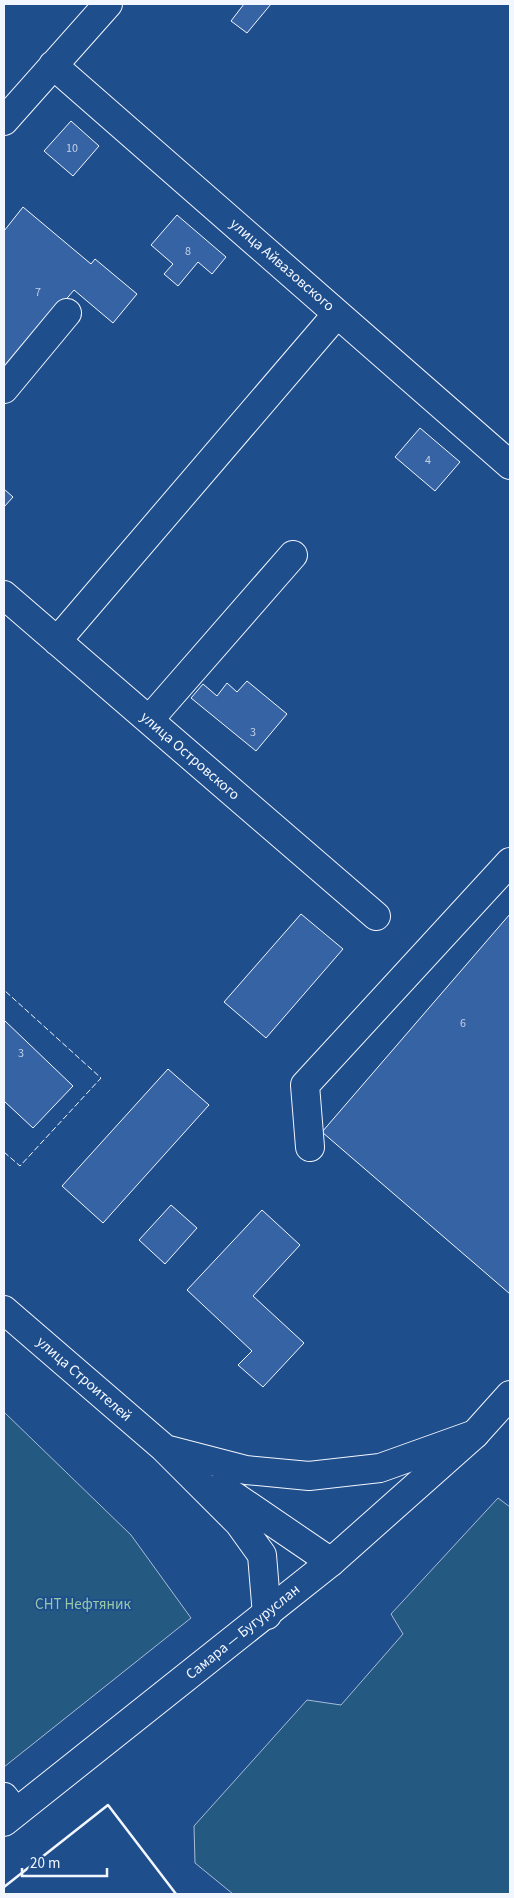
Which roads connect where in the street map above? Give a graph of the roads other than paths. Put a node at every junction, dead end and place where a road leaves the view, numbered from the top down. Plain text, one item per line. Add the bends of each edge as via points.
1 (108, 4) edge
2 (53, 65) junction
3 (4, 122) edge
4 (67, 313) dead end
5 (337, 314) junction
6 (4, 389) edge
7 (510, 465) edge
8 (293, 555) dead end
9 (4, 595) edge
10 (57, 641) junction
11 (149, 720) junction
12 (510, 862) edge
13 (376, 916) dead end
14 (310, 1147) dead end
15 (4, 1310) edge
16 (510, 1395) edge
17 (476, 1434) junction
18 (164, 1448) junction
19 (331, 1562) junction
20 (267, 1615) junction
21 (8, 1810) edge

1 - 2 street
2 - 3 street
2 - 5 street, улица Айвазовского
4 - 6 street
5 - 7 street, улица Айвазовского
5 - 10 street
8 - 11 street
9 - 10 street, улица Островского
10 - 11 street, улица Островского
11 - 13 street, улица Островского
12 - 14 street via 305,1085
15 - 18 street, улица Строителей
16 - 17 street, Самара — Бугуруслан
17 - 18 street via 380,1468 309,1476 246,1470
17 - 19 street, Самара — Бугуруслан
18 - 19 street
18 - 20 street via 239,1522 262,1555
19 - 20 street, Самара — Бугуруслан
20 - 21 street, Самара — Бугуруслан

